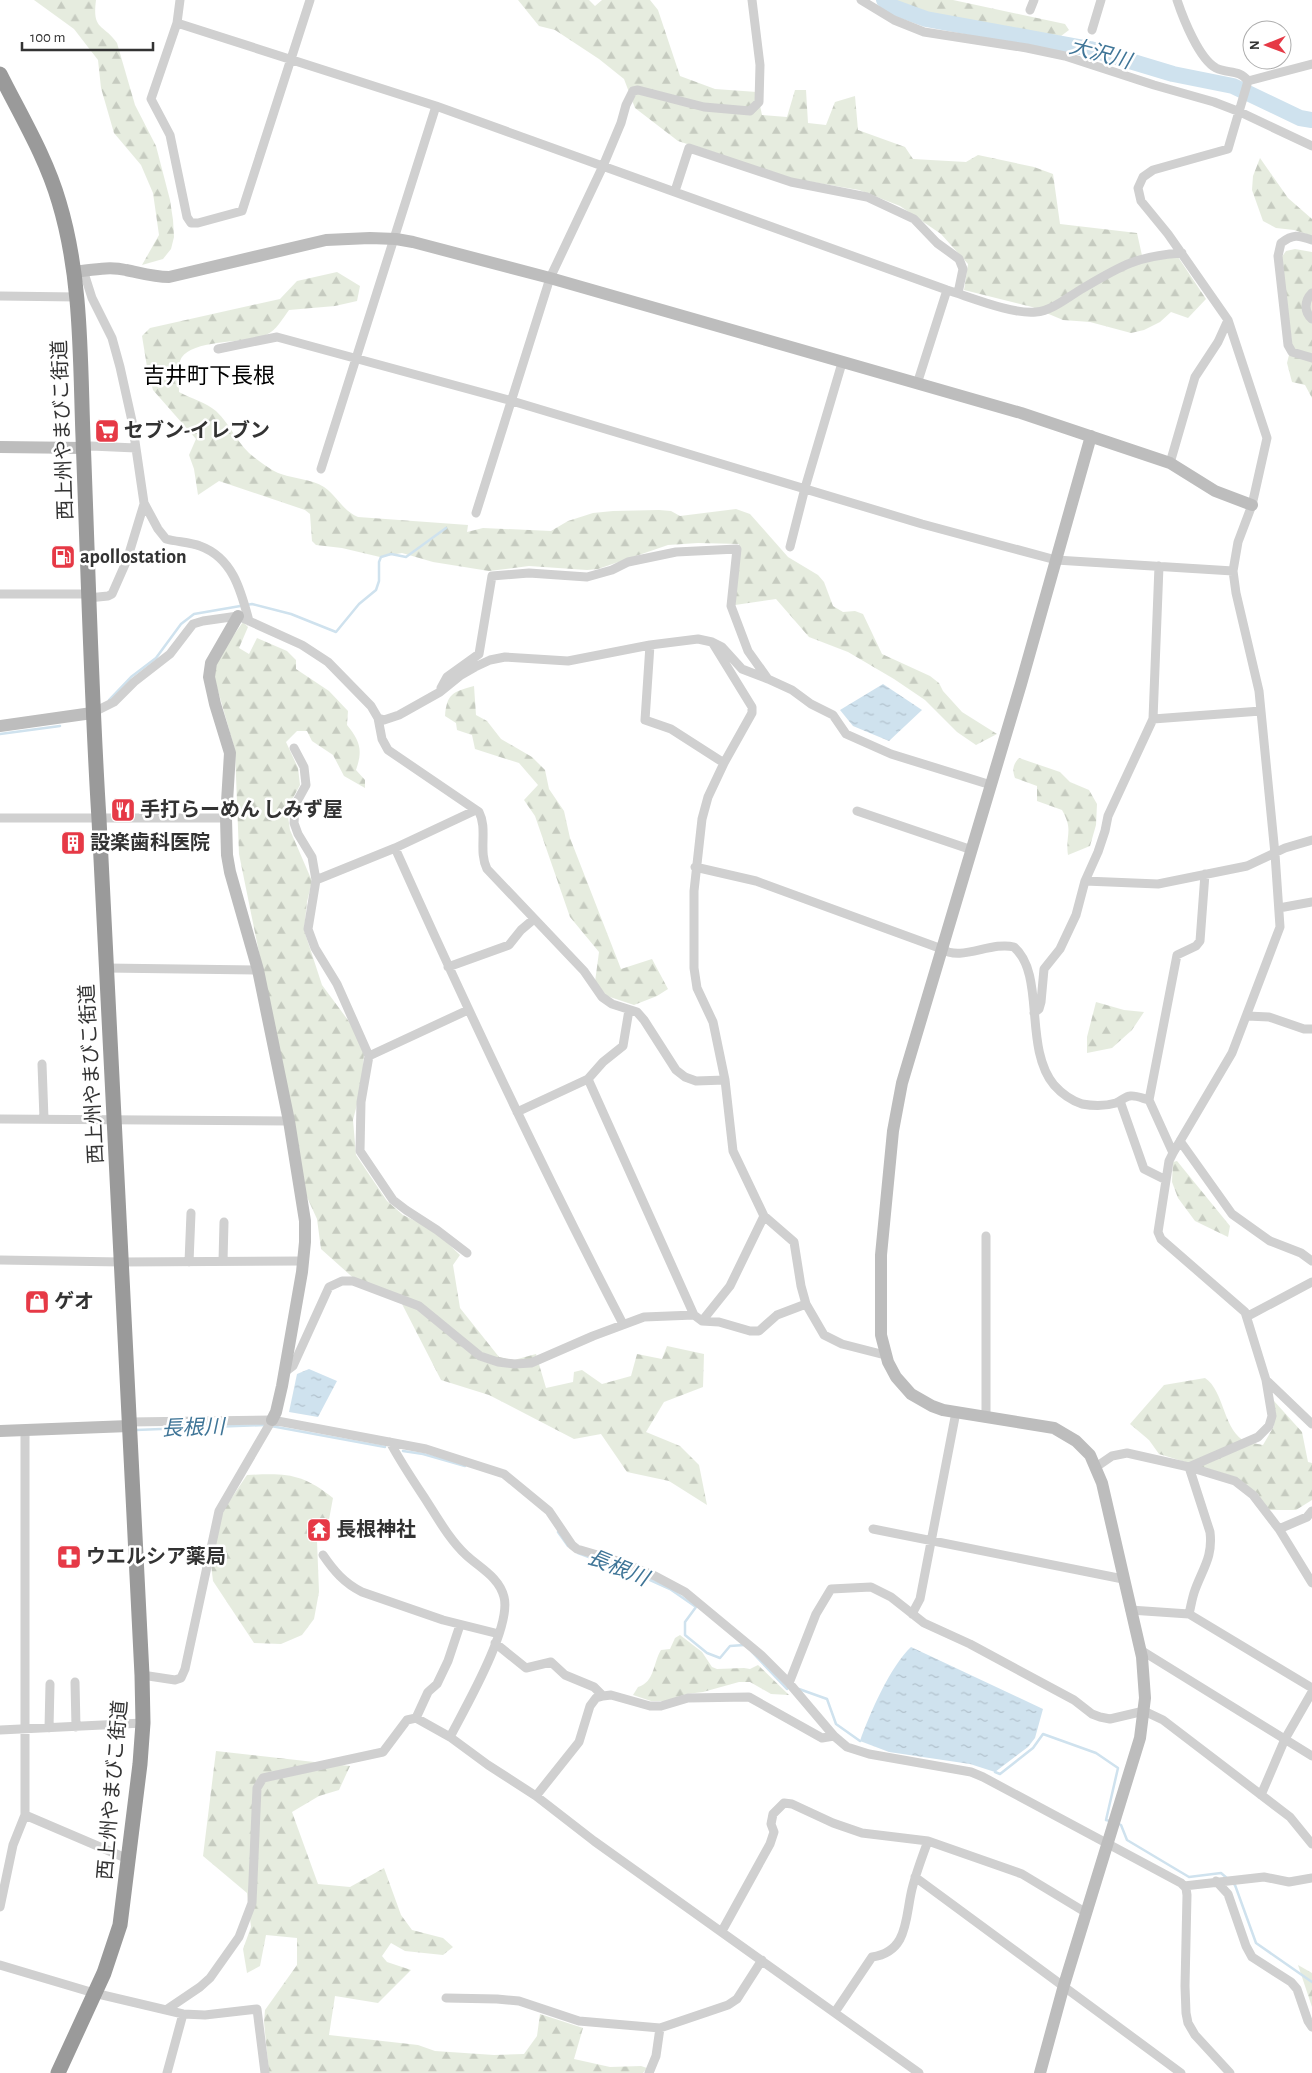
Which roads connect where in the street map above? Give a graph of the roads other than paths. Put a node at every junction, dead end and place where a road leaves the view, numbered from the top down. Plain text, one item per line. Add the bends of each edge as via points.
1 (180, 0) edge
2 (310, 0) edge
3 (752, 0) edge
4 (861, 0) edge
5 (1034, 0) edge
6 (1101, 0) edge
7 (1177, 0) edge
8 (1030, 10) dead end
9 (177, 23) junction
10 (1092, 30) dead end
11 (291, 59) junction
12 (1312, 64) edge
13 (0, 74) edge
14 (1248, 81) junction
15 (436, 106) junction
16 (1240, 112) junction
17 (1312, 146) edge
18 (603, 166) junction
19 (675, 191) junction
20 (394, 239) junction
21 (1312, 240) edge
22 (1182, 253) junction
23 (80, 274) junction
24 (550, 278) junction
25 (947, 290) junction
26 (958, 293) junction
27 (1312, 293) edge
28 (0, 296) edge
29 (76, 297) junction
30 (1312, 319) edge
31 (1228, 320) junction
32 (218, 349) dead end
33 (355, 358) junction
34 (1312, 358) edge
35 (842, 362) junction
36 (917, 384) junction
37 (512, 401) junction
38 (1090, 436) junction
39 (0, 447) edge
40 (84, 448) junction
41 (136, 448) junction
42 (1170, 463) junction
43 (321, 469) dead end
44 (805, 488) junction
45 (144, 503) junction
46 (1252, 505) junction
47 (476, 513) dead end
48 (790, 548) dead end
49 (1056, 560) junction
50 (1159, 566) junction
51 (1233, 571) junction
52 (0, 594) edge
53 (88, 596) junction
54 (243, 619) junction
55 (712, 642) junction
56 (650, 645) junction
57 (768, 679) junction
58 (440, 692) junction
59 (1261, 711) junction
60 (92, 712) junction
61 (378, 718) junction
62 (1153, 719) junction
63 (0, 726) edge
64 (294, 748) dead end
65 (724, 763) junction
66 (991, 785) junction
67 (476, 810) junction
68 (856, 811) dead end
69 (0, 818) edge
70 (226, 818) junction
71 (99, 819) junction
72 (1312, 840) edge
73 (395, 848) junction
74 (972, 850) junction
75 (1275, 854) junction
76 (695, 867) junction
77 (1205, 874) junction
78 (316, 880) junction
79 (1085, 880) junction
80 (1312, 902) edge
81 (1279, 908) junction
82 (534, 919) junction
83 (942, 949) junction
84 (448, 967) junction
85 (106, 968) junction
86 (258, 970) junction
87 (468, 1010) junction
88 (629, 1010) junction
89 (1034, 1012) junction
90 (1247, 1016) junction
91 (1312, 1029) edge
92 (370, 1056) junction
93 (42, 1064) dead end
94 (588, 1079) junction
95 (724, 1080) junction
96 (1149, 1100) junction
97 (1120, 1101) junction
98 (517, 1112) junction
99 (0, 1119) edge
100 (44, 1119) junction
101 (115, 1119) junction
102 (289, 1120) junction
103 (1180, 1141) junction
104 (1173, 1153) junction
105 (1166, 1180) junction
106 (191, 1213) dead end
107 (764, 1216) junction
108 (224, 1222) dead end
109 (986, 1236) dead end
110 (467, 1253) dead end
111 (0, 1260) edge
112 (224, 1261) junction
113 (302, 1261) junction
114 (1312, 1261) edge
115 (121, 1262) junction
116 (189, 1262) junction
117 (1312, 1282) edge
118 (806, 1304) junction
119 (694, 1314) junction
120 (1248, 1316) junction
121 (702, 1321) junction
122 (623, 1324) junction
123 (886, 1354) junction
124 (285, 1372) junction
125 (1266, 1380) junction
126 (956, 1412) junction
127 (986, 1417) junction
128 (272, 1420) junction
129 (129, 1424) junction
130 (1312, 1424) edge
131 (25, 1430) junction
132 (0, 1431) edge
133 (390, 1442) junction
134 (1096, 1467) junction
135 (1189, 1467) junction
136 (1312, 1511) edge
137 (874, 1529) dead end
138 (1279, 1529) junction
139 (932, 1541) junction
140 (323, 1555) dead end
141 (1123, 1579) junction
142 (1312, 1583) edge
143 (1130, 1610) junction
144 (912, 1614) junction
145 (1189, 1614) junction
146 (460, 1625) junction
147 (499, 1634) junction
148 (496, 1643) junction
149 (1139, 1649) junction
150 (142, 1675) junction
151 (75, 1682) dead end
152 (789, 1683) junction
153 (50, 1684) dead end
154 (1312, 1690) edge
155 (603, 1696) junction
156 (1144, 1711) junction
157 (416, 1718) junction
158 (143, 1723) junction
159 (76, 1727) junction
160 (50, 1728) junction
161 (26, 1729) junction
162 (0, 1730) edge
163 (834, 1736) junction
164 (450, 1737) junction
165 (1285, 1739) junction
166 (1312, 1756) edge
167 (1261, 1795) junction
168 (536, 1796) junction
169 (25, 1815) junction
170 (928, 1841) junction
171 (1106, 1844) junction
172 (1312, 1844) edge
173 (128, 1859) junction
174 (915, 1877) junction
175 (1312, 1878) edge
176 (1220, 1881) junction
177 (1184, 1886) junction
178 (0, 1907) edge
179 (1085, 1912) junction
180 (722, 1932) junction
181 (762, 1960) junction
182 (0, 1965) edge
183 (1064, 1985) junction
184 (94, 1992) junction
185 (446, 1998) dead end
186 (166, 2010) junction
187 (835, 2012) junction
188 (182, 2014) junction
189 (1312, 2027) edge
190 (660, 2028) junction
191 (652, 2071) edge
192 (58, 2073) edge
193 (167, 2073) edge
194 (265, 2073) edge
195 (919, 2073) edge
196 (1040, 2073) edge
197 (1181, 2073) edge
198 (1230, 2073) edge

1 - 9 street
2 - 11 street
3 - 18 street via 760,65 756,108 750,111 704,107 634,91
4 - 16 street via 894,20 924,32 1065,56
5 - 8 street
6 - 10 street
7 - 14 street via 1186,28 1210,64 1243,74
9 - 11 street
9 - 11 street via 151,99 170,135 191,223 242,211
11 - 15 street
12 - 14 street
13 - 23 highway, 西上州やまびこ街道 via 47,168
14 - 16 street
15 - 18 street
15 - 20 street
16 - 17 street
16 - 22 street via 1230,145 1224,151 1153,170 1139,183 1141,201
18 - 19 street
18 - 24 street
19 - 25 street
19 - 26 street via 689,148 791,182 867,198 914,219 937,243 960,258 963,269
20 - 23 street via 326,240 169,277 107,268
20 - 24 street
20 - 33 street
21 - 34 street via 1297,234 1288,238 1280,243 1278,256 1288,345 1292,352
22 - 26 street via 1151,255 1118,267 1049,308 1036,312 1019,311
22 - 31 street
23 - 29 highway, 西上州やまびこ街道
23 - 41 street via 112,338
24 - 35 street
24 - 37 street
25 - 26 street
25 - 36 street
27 - 30 street via 1307,298 1306,308
28 - 29 street
29 - 40 highway, 西上州やまびこ街道
31 - 42 street via 1195,377
31 - 46 street via 1267,438
32 - 33 street via 277,337
33 - 37 street
33 - 43 street
35 - 36 street
35 - 44 street
36 - 38 street
37 - 44 street
37 - 47 street
38 - 42 street
38 - 49 street
39 - 40 street
40 - 41 street
40 - 53 highway, 西上州やまびこ街道
41 - 45 street
42 - 46 street via 1214,491
44 - 48 street
44 - 49 street
45 - 53 street via 127,560 112,594
45 - 54 street via 166,539 210,550 228,565 240,590
46 - 51 street via 1238,542
49 - 50 street
49 - 66 street
50 - 51 street
50 - 62 street
51 - 59 street
52 - 53 street
53 - 60 highway, 西上州やまびこ街道
54 - 60 street via 193,624 170,654 114,702
54 - 61 street via 302,645 328,662
54 - 70 street via 211,663 209,677 230,753
55 - 56 street via 698,639
55 - 57 street via 722,647 742,670
55 - 65 street via 752,707 752,713
56 - 58 street via 568,661 506,657 490,660 461,675
56 - 65 street via 645,720 671,729
57 - 58 street via 748,650 731,606 737,549 676,552 628,562 587,577 529,573 492,576 479,654 448,677
57 - 66 street via 832,716 846,734 891,754
58 - 61 street via 399,715 384,720
59 - 62 street
59 - 75 street
60 - 63 street
60 - 71 highway, 西上州やまびこ街道
61 - 67 street via 382,740 388,750
62 - 79 street via 1108,816 1098,852
64 - 78 street via 304,767 306,785 295,805 294,823 312,857
65 - 76 street via 708,797
66 - 74 street
67 - 73 street
67 - 82 street via 483,819 482,860
68 - 74 street
69 - 71 street
70 - 71 street
70 - 86 street via 230,872
71 - 85 highway, 西上州やまびこ街道
72 - 75 street
73 - 78 street
73 - 84 street
74 - 83 street
75 - 77 street via 1246,866
75 - 81 street
76 - 83 street via 756,881
76 - 95 street via 694,968 697,988 714,1022
77 - 79 street via 1149,885
77 - 96 street via 1200,941 1177,956
78 - 92 street via 308,929
79 - 89 street via 1076,915 1060,949 1044,969 1041,1002
80 - 81 street
81 - 90 street via 1279,934
82 - 84 street via 510,945
82 - 88 street via 584,971 602,998
83 - 89 street via 948,954 957,954 984,947 1014,947 1028,969
83 - 123 street via 902,1083 893,1131 880,1268 881,1335
84 - 87 street
85 - 86 street
85 - 101 highway, 西上州やまびこ街道
86 - 102 street
87 - 92 street
87 - 98 street
88 - 94 street via 623,1046
88 - 95 street via 637,1012 644,1020 676,1070 685,1077 696,1081
89 - 97 street via 1040,1058 1046,1075 1062,1094 1084,1104 1101,1106
90 - 91 street via 1269,1017
90 - 103 street via 1232,1053
92 - 110 street via 361,1102 360,1151 394,1200
93 - 100 street
94 - 98 street
94 - 119 street
95 - 107 street via 733,1151
96 - 97 street via 1130,1096
96 - 104 street
97 - 105 street via 1144,1169
98 - 122 street
99 - 100 street
100 - 101 street
101 - 102 street
101 - 115 highway, 西上州やまびこ街道
102 - 113 street via 305,1221
103 - 104 street
103 - 114 street via 1232,1214 1270,1241
104 - 105 street
105 - 120 street via 1158,1236
106 - 116 street
107 - 118 street via 794,1242
107 - 121 street via 730,1286
108 - 112 street
109 - 127 street
111 - 115 street
112 - 113 street
112 - 116 street
113 - 124 street
115 - 116 street
115 - 129 highway, 西上州やまびこ街道
117 - 120 street
118 - 121 street via 777,1315 759,1331
118 - 123 street via 824,1335 832,1340
119 - 121 street
119 - 122 street via 644,1317
120 - 125 street
122 - 124 street via 531,1363 498,1362 480,1356 419,1306 353,1281 342,1281 329,1287 293,1366
123 - 126 street via 896,1377 911,1394 932,1406
124 - 128 street
125 - 130 street
125 - 135 street via 1272,1416 1270,1426 1258,1437
126 - 127 street
126 - 139 street
127 - 134 street via 1054,1428 1076,1441 1090,1455
128 - 129 street
128 - 133 street
128 - 150 street via 219,1511 181,1678
129 - 131 street
129 - 150 highway, 西上州やまびこ街道
131 - 132 street
131 - 161 street
133 - 147 street via 446,1532 459,1549 494,1577 500,1586 504,1609
133 - 152 street via 426,1449 504,1474 549,1511 572,1546 648,1573 685,1592 761,1655
134 - 135 street via 1112,1456 1127,1453
134 - 141 street
135 - 138 street via 1235,1481 1253,1495
135 - 145 street via 1211,1543 1210,1558 1195,1590
136 - 138 street via 1308,1517
137 - 139 street
138 - 142 street
139 - 141 street
139 - 144 street via 920,1599
140 - 146 street via 337,1574 362,1592
141 - 143 street
143 - 145 street
143 - 149 street
144 - 152 street via 891,1597 871,1587 831,1589 816,1614
144 - 156 street via 1100,1717
145 - 154 street
146 - 147 street
146 - 157 street via 448,1661
147 - 148 street
148 - 155 street via 526,1668 551,1662 565,1675 594,1687
148 - 164 street
149 - 156 street via 1145,1682
149 - 165 street
150 - 158 highway, 西上州やまびこ街道
151 - 159 street
152 - 163 street
153 - 160 street
154 - 165 street
155 - 163 street via 611,1695 650,1706 688,1698 749,1697 822,1738
155 - 168 street via 596,1698 590,1706 579,1742
156 - 167 street via 1163,1720
156 - 171 street via 1140,1738
157 - 164 street
157 - 186 street via 407,1720 383,1752 263,1778 257,1788 252,1903 239,1937 210,1978
158 - 159 street
158 - 173 highway, 西上州やまびこ街道
159 - 160 street
160 - 161 street
161 - 162 street
161 - 169 street
163 - 171 street via 848,1747 869,1754 984,1777
164 - 168 street
165 - 166 street
165 - 167 street
167 - 172 street via 1290,1817
168 - 180 street
169 - 173 street
169 - 178 street via 13,1845
170 - 174 street
170 - 179 street via 1022,1874
170 - 180 street via 862,1833 784,1803 774,1814 770,1844
171 - 177 street
171 - 179 street
173 - 184 highway, 西上州やまびこ街道 via 120,1925
174 - 183 street
174 - 187 street via 906,1927 899,1941 880,1956 872,1957
175 - 176 street via 1288,1882 1264,1877
176 - 177 street
176 - 189 street via 1252,1957 1291,1982
177 - 198 street via 1187,1895 1185,1986 1188,2023
179 - 183 street
180 - 181 street
181 - 187 street
181 - 190 street via 737,1999
182 - 184 street
183 - 196 street
183 - 197 street
184 - 186 street
184 - 192 highway, 西上州やまびこ街道
185 - 190 street via 519,2002 585,2023
186 - 188 street
187 - 195 street
188 - 193 street
188 - 194 street via 205,2015 256,2009
190 - 191 street

